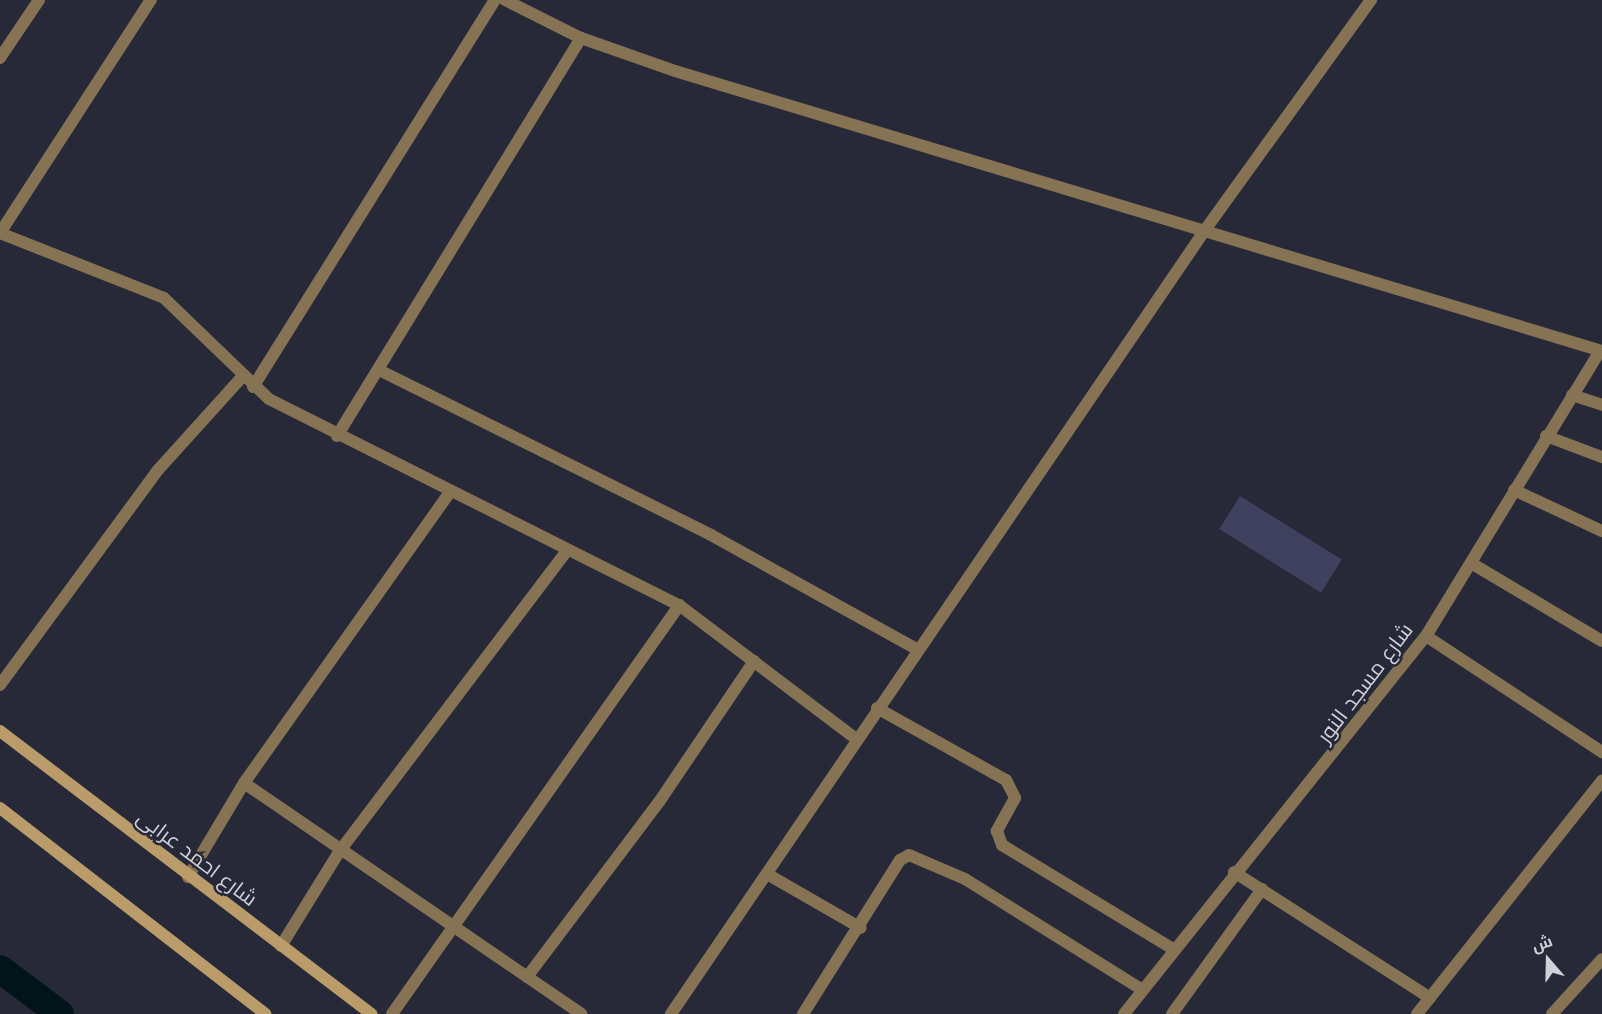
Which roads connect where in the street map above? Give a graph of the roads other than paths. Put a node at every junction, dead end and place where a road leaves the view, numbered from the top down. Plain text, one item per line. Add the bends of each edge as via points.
1 (39, 0) edge
2 (151, 0) edge
3 (495, 0) edge
4 (505, 0) edge
5 (1371, 0) edge
6 (581, 38) junction
7 (0, 58) edge
8 (1205, 230) junction
9 (0, 233) edge
10 (1601, 351) edge
11 (381, 371) junction
12 (243, 376) junction
13 (253, 387) junction
14 (1572, 395) junction
15 (1602, 405) edge
16 (337, 436) junction
17 (1546, 436) junction
18 (1602, 457) edge
19 (1514, 490) junction
20 (451, 491) junction
21 (1602, 531) edge
22 (567, 551) junction
23 (1471, 563) junction
24 (679, 604) junction
25 (1426, 636) junction
26 (1602, 641) edge
27 (917, 649) junction
28 (754, 661) junction
29 (0, 685) edge
30 (877, 708) junction
31 (0, 731) edge
32 (855, 738) junction
33 (1602, 752) edge
34 (1602, 781) edge
35 (244, 783) junction
36 (0, 808) edge
37 (339, 852) junction
38 (1234, 872) junction
39 (767, 874) junction
40 (188, 877) junction
41 (1262, 889) junction
42 (452, 928) junction
43 (861, 928) junction
44 (281, 946) junction
45 (1173, 949) junction
46 (1602, 959) edge
47 (527, 977) junction
48 (1141, 989) junction
49 (1430, 998) junction
50 (266, 1014) edge
51 (372, 1014) edge
52 (392, 1014) edge
53 (581, 1014) edge
54 (671, 1014) edge
55 (803, 1014) edge
56 (1124, 1014) edge
57 (1172, 1014) edge
58 (1417, 1014) edge
59 (1552, 1014) edge

1 - 7 street
2 - 9 street
3 - 13 street
4 - 6 street
5 - 8 street
6 - 8 street
6 - 11 street
8 - 10 street
8 - 27 street
9 - 12 street via 164,298
10 - 14 street, شارع مسجد النور
11 - 16 street
11 - 27 street via 711,535
12 - 13 street
12 - 29 street via 158,471
13 - 16 street
14 - 15 street
14 - 17 street, شارع مسجد النور
16 - 20 street
17 - 18 street
17 - 19 street, شارع مسجد النور
19 - 21 street
19 - 23 street, شارع مسجد النور
20 - 22 street
20 - 35 street
22 - 24 street
22 - 37 street
23 - 25 street, شارع مسجد النور
23 - 26 street
24 - 28 street
24 - 42 street
25 - 33 street
25 - 38 street, شارع مسجد النور via 1342,747
27 - 30 street
28 - 32 street
28 - 47 street via 659,802
30 - 32 street
30 - 45 street via 1006,780 1015,798 997,831 1002,845
31 - 40 main road, شارع احمد عرابى
32 - 39 street
34 - 49 street
35 - 37 street
35 - 40 street
36 - 50 main road
37 - 42 street
37 - 44 street
38 - 41 street
38 - 45 street, شارع مسجد النور
39 - 43 street
39 - 54 street
40 - 44 main road, شارع احمد عرابى
41 - 49 street
41 - 57 street
42 - 47 street
42 - 52 street
43 - 48 street via 900,860 916,855 965,879
43 - 55 street
44 - 51 main road, شارع احمد عرابى
45 - 48 street, شارع مسجد النور
46 - 59 street
47 - 53 street
48 - 56 street, شارع مسجد النور
49 - 58 street

